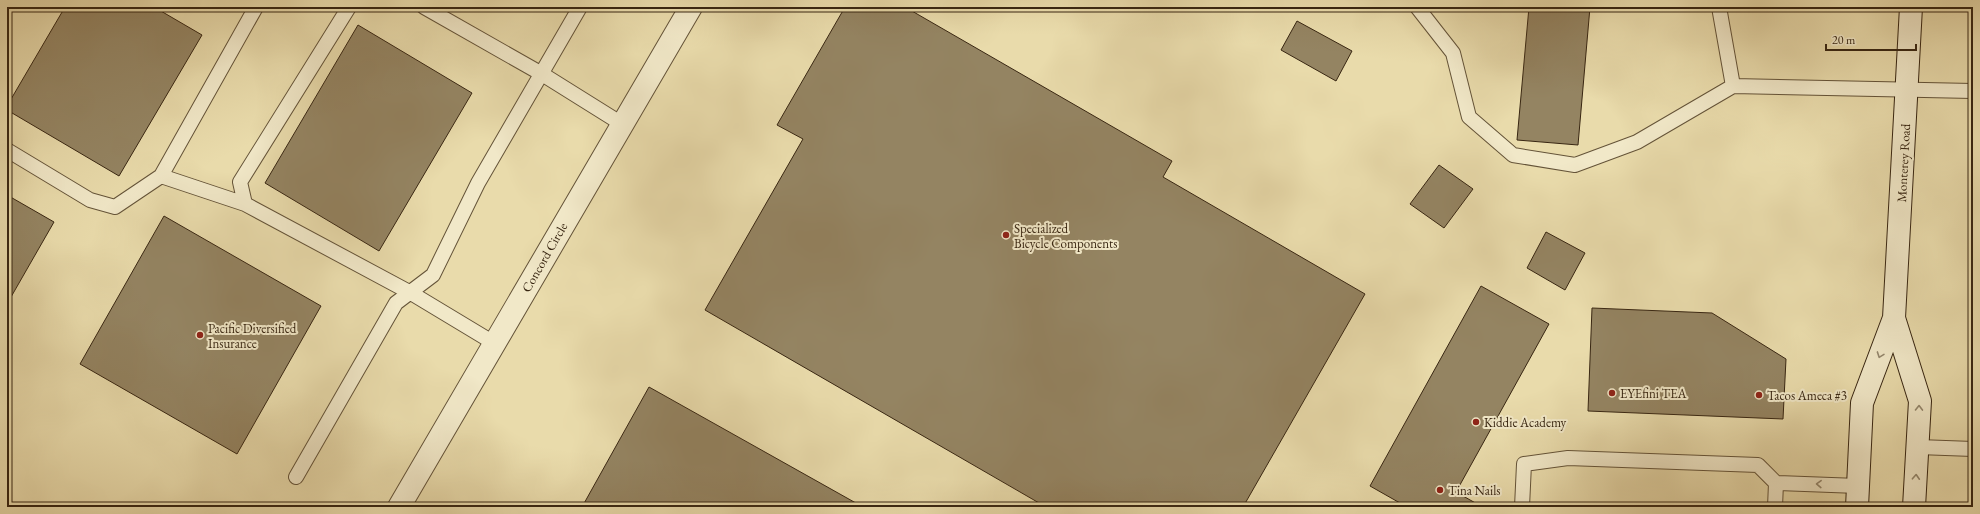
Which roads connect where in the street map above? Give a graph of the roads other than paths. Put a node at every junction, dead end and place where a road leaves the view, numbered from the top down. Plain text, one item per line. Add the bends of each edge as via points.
1 (256, 7) edge
2 (349, 7) edge
3 (424, 7) edge
4 (580, 7) edge
5 (691, 7) edge
6 (1417, 7) edge
7 (1719, 7) edge
8 (1911, 7) edge
9 (542, 74) junction
10 (1733, 86) junction
11 (1907, 88) junction
12 (1973, 91) edge
13 (622, 124) junction
14 (7, 150) edge
15 (161, 176) junction
16 (245, 204) junction
17 (411, 293) junction
18 (1894, 318) junction
19 (494, 343) junction
20 (1918, 447) junction
21 (1973, 449) edge
22 (296, 478) dead end
23 (1776, 482) junction
24 (1858, 486) junction
25 (399, 507) edge
26 (1522, 507) edge
27 (1775, 507) edge
28 (1857, 507) edge
29 (1914, 507) edge

1 - 15 lane
2 - 16 lane via 240,182
3 - 9 lane
4 - 9 lane
5 - 13 main road, Concord Circle
6 - 10 lane via 1453,53 1469,117 1513,155 1575,165 1637,142
7 - 10 lane
8 - 11 main road, Monterey Road
9 - 13 lane
9 - 17 lane via 478,183 433,275
10 - 11 lane
11 - 12 lane
11 - 18 main road, Monterey Road
13 - 19 main road, Concord Circle
14 - 15 lane via 90,200 115,207
15 - 16 lane
16 - 17 lane
17 - 19 lane
17 - 22 lane via 396,303
20 -> 18 main road, Monterey Road via 1920,401
18 -> 24 main road, Monterey Road via 1862,403
19 - 25 main road, Concord Circle
20 - 21 lane
29 -> 20 main road, Monterey Road
24 -> 23 lane
23 - 26 lane via 1758,465 1568,458 1524,464
23 - 27 lane
24 - 28 main road, Monterey Road

